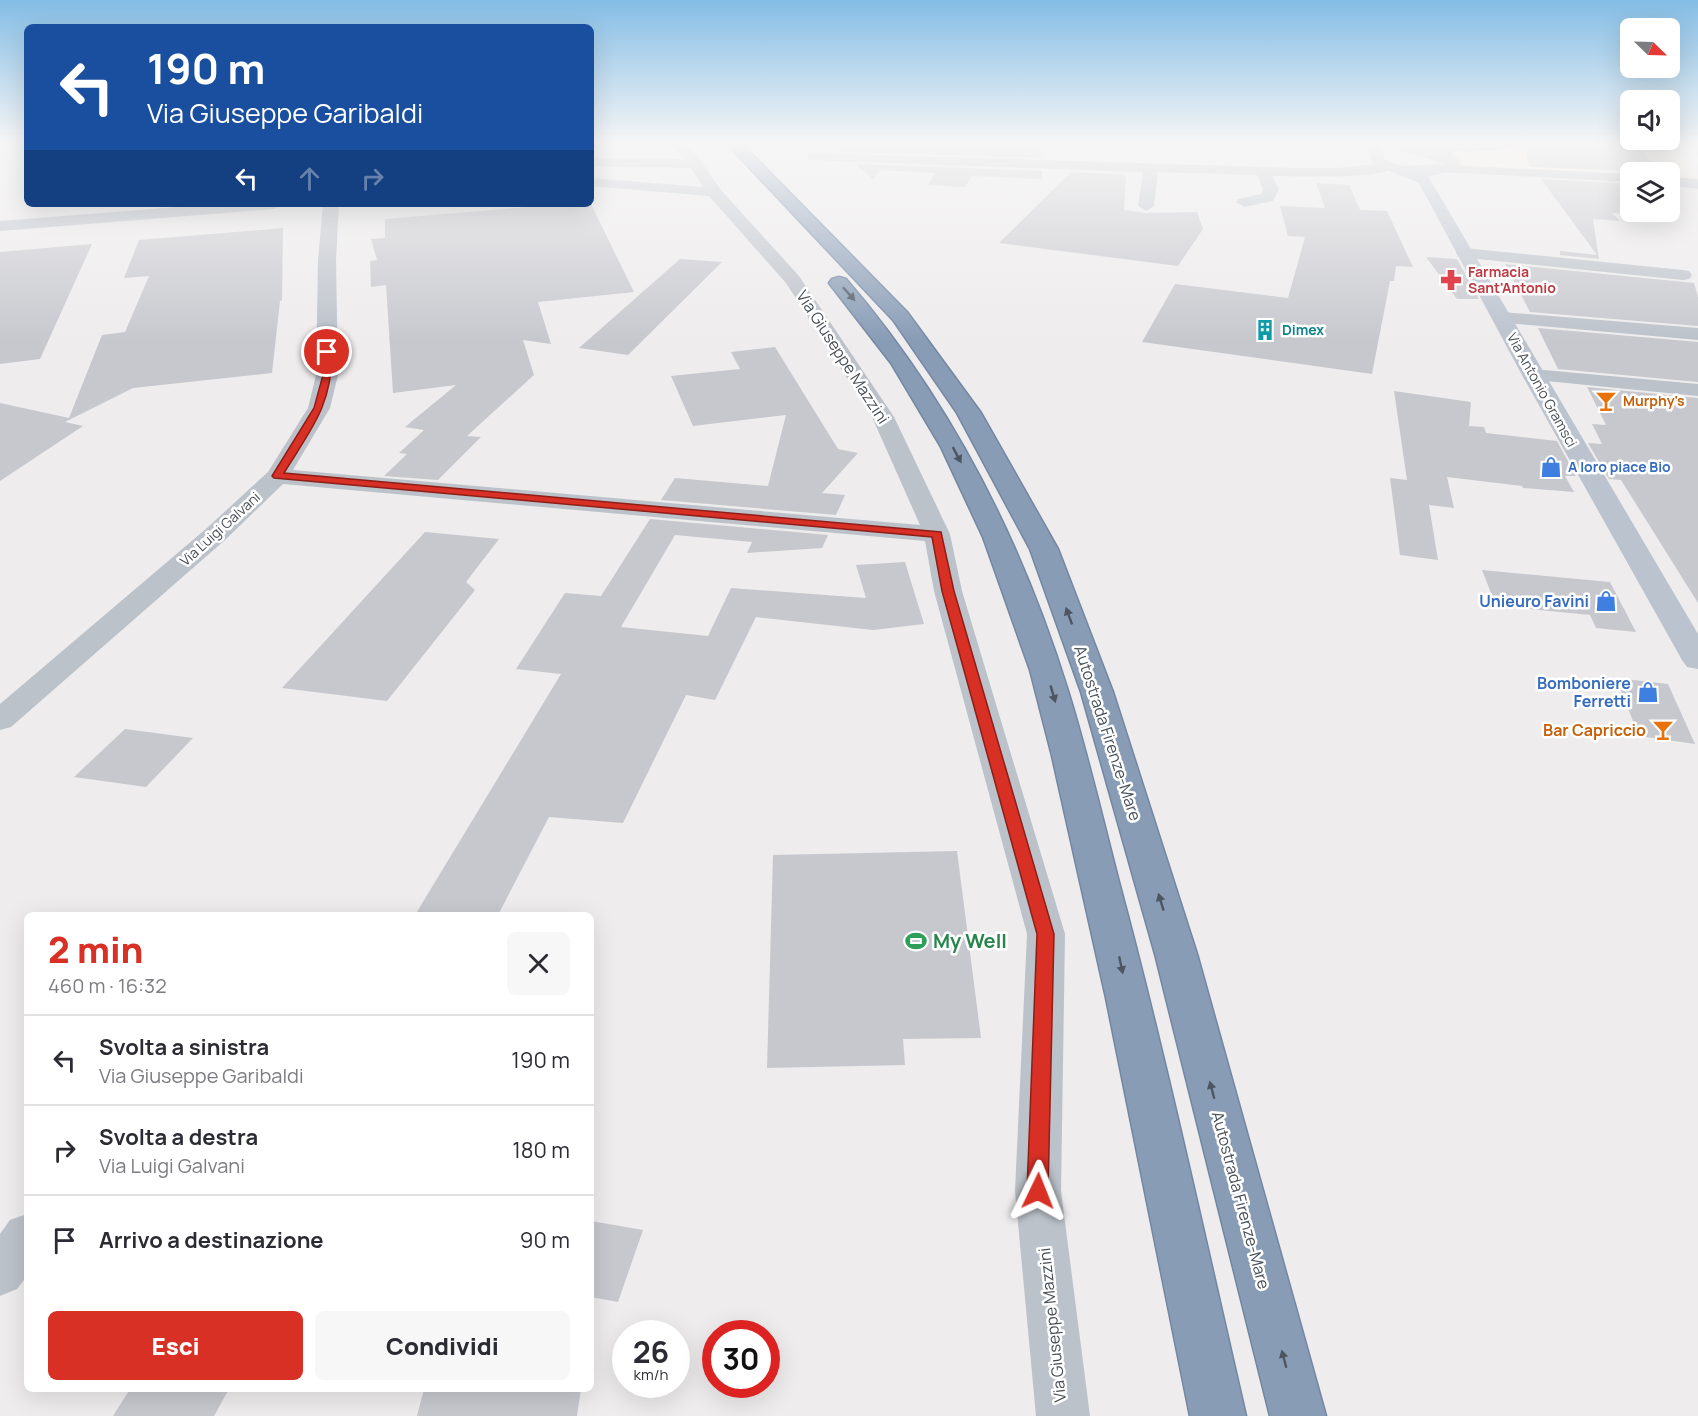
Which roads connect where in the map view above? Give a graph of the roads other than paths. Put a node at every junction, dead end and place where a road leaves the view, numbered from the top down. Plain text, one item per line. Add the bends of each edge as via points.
1 (211, 209) edge
2 (331, 209) edge
3 (729, 209) edge
4 (756, 209) edge
5 (798, 209) edge
6 (1449, 209) edge
7 (0, 226) edge
8 (1465, 253) junction
9 (1683, 275) dead end
10 (1502, 318) junction
11 (1698, 334) edge
12 (1533, 375) junction
13 (1698, 390) edge
14 (277, 476) junction
15 (937, 534) junction
16 (1698, 660) edge
17 (0, 720) edge
18 (24, 1240) edge
19 (0, 1273) edge
20 (1063, 1416) edge
21 (1218, 1416) edge
22 (1299, 1416) edge

1 - 7 street
2 - 14 street, Via Luigi Galvani via 327,375 319,408
3 - 15 street, Via Giuseppe Mazzini via 793,280 883,417
4 -> 21 highway via 867,314 939,420 1004,552 1052,691 1117,948
22 -> 5 highway, Autostrada Firenze-Mare via 1176,954 1097,692 1044,549 969,413 914,334
6 - 8 street, Via Antonio Gramsci
8 - 9 street
8 - 10 street, Via Antonio Gramsci
10 - 11 street
10 - 12 street, Via Antonio Gramsci
12 - 13 street
12 - 16 street, Via Antonio Gramsci
14 - 15 street
14 - 17 street, Via Luigi Galvani via 216,534
15 - 20 street, Via Giuseppe Mazzini via 948,591 1046,934 1038,1191
18 - 19 street

